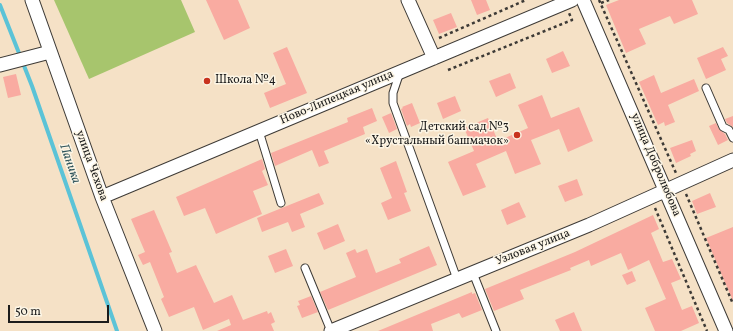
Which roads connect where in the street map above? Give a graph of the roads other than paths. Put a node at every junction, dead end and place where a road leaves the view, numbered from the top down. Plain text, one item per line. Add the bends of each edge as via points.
1 (32, 0) edge
2 (408, 0) edge
3 (583, 0) edge
4 (569, 2) edge
5 (50, 52) junction
6 (434, 58) junction
7 (0, 65) edge
8 (400, 72) junction
9 (706, 88) dead end
10 (259, 131) junction
11 (733, 138) edge
12 (733, 160) edge
13 (666, 189) junction
14 (102, 197) junction
15 (281, 204) dead end
16 (305, 268) dead end
17 (473, 273) junction
18 (457, 279) junction
19 (155, 331) edge
20 (331, 331) edge
21 (496, 331) edge
22 (726, 331) edge

1 - 5 street, улица Чехова
2 - 6 street
3 - 13 street, улица Добролюбова
4 - 6 street, Ново-Липецкая улица
5 - 7 street
5 - 14 street, улица Чехова
6 - 8 street, Ново-Липецкая улица
8 - 10 street, Ново-Липецкая улица
8 - 18 lane via 392,103
9 - 11 lane via 723,127 729,130
10 - 14 street, Ново-Липецкая улица
10 - 15 lane
12 - 13 street, Узловая улица
13 - 17 street, Узловая улица via 589,225
13 - 22 street, улица Добролюбова
14 - 19 street, улица Чехова
16 - 20 lane
17 - 18 street, Узловая улица
17 - 21 lane
18 - 20 street, Узловая улица

